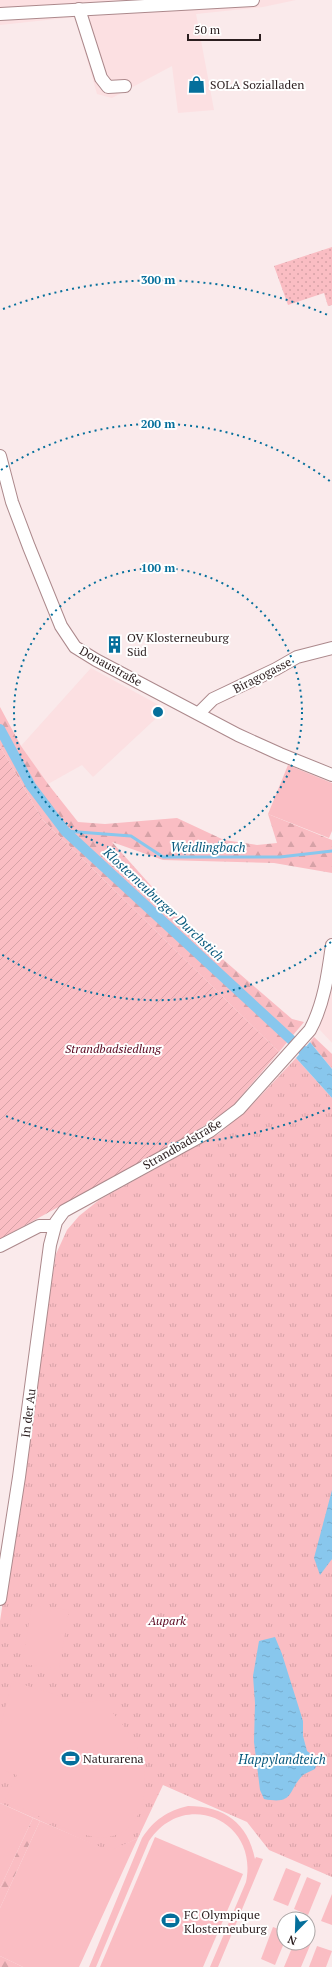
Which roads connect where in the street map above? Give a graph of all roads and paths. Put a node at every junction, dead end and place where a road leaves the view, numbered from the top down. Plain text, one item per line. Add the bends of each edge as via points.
1 (252, 0) edge
2 (181, 2) edge
3 (79, 9) junction
4 (0, 14) edge
5 (125, 86) dead end
6 (0, 456) edge
7 (332, 648) edge
8 (201, 710) junction
9 (332, 774) edge
10 (332, 945) edge
11 (330, 973) edge
12 (54, 1226) junction
13 (0, 1246) edge
14 (0, 1599) edge

1 - 2 street
2 - 3 street
3 - 4 street
3 - 5 street via 101,78 108,87
6 - 8 street, Donaustraße via 12,502 66,634 81,651 158,692
7 - 8 street, Biragogasse via 297,657 213,698
8 - 9 street, Donaustraße via 252,741
10 - 11 street, Strandbadstraße
11 - 12 street, Strandbadstraße via 310,1030 239,1109 210,1131 64,1211
12 - 13 street via 39,1226
12 - 14 street, In der Au via 20,1477

